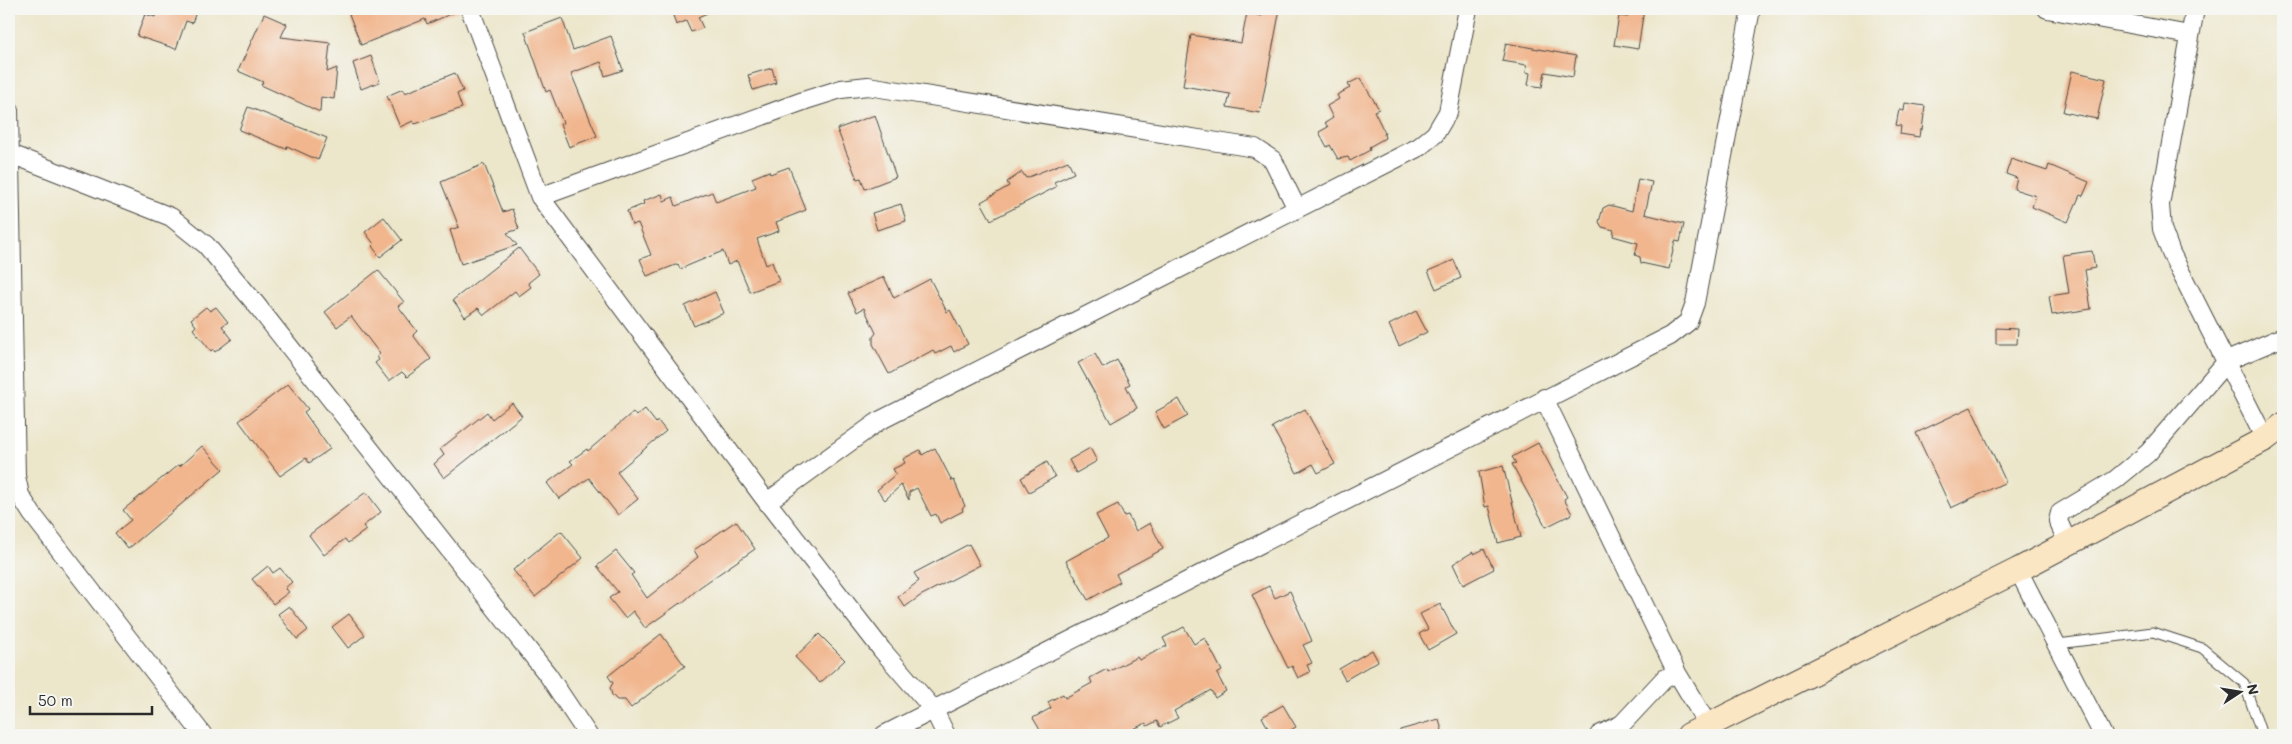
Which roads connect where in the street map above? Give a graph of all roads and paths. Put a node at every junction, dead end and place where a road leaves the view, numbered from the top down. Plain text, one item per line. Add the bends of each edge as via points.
1 (470, 9) edge
2 (1468, 9) edge
3 (1750, 9) edge
4 (2047, 9) edge
5 (2195, 9) edge
6 (2190, 35) junction
7 (9, 110) edge
8 (11, 154) junction
9 (540, 197) junction
10 (1297, 209) junction
11 (2283, 336) edge
12 (2227, 361) junction
13 (1544, 398) junction
14 (2274, 432) edge
15 (768, 502) junction
16 (2068, 543) junction
17 (2018, 570) junction
18 (2058, 644) junction
19 (1677, 673) junction
20 (934, 710) junction
21 (1698, 730) edge
22 (203, 735) edge
23 (588, 735) edge
24 (884, 735) edge
25 (946, 735) edge
26 (1599, 735) edge
27 (2103, 735) edge
28 (2262, 735) edge

1 - 9 street
2 - 10 street via 1448,112 1435,134 1419,147
3 - 13 street via 1695,303 1688,322 1670,336
4 - 6 street
5 - 6 street
6 - 12 street via 2160,205 2162,229 2171,253
7 - 8 street
8 - 22 street via 16,476 20,495
8 - 23 street via 171,217 206,245 548,675
9 - 10 street via 806,100 841,89 868,86 1255,148 1272,160
9 - 15 street
10 - 15 street via 879,421
11 - 12 street
12 - 14 street
12 - 16 street via 2148,453 2115,480 2060,512 2058,520
13 - 19 street
13 - 20 street
14 - 16 street
15 - 20 street via 882,650
16 - 17 street
17 - 18 street
17 - 21 street
18 - 27 street
18 - 28 lane via 2154,632 2202,648 2244,683
19 - 21 street
19 - 26 street via 1664,680 1622,724
20 - 24 street
20 - 25 street

